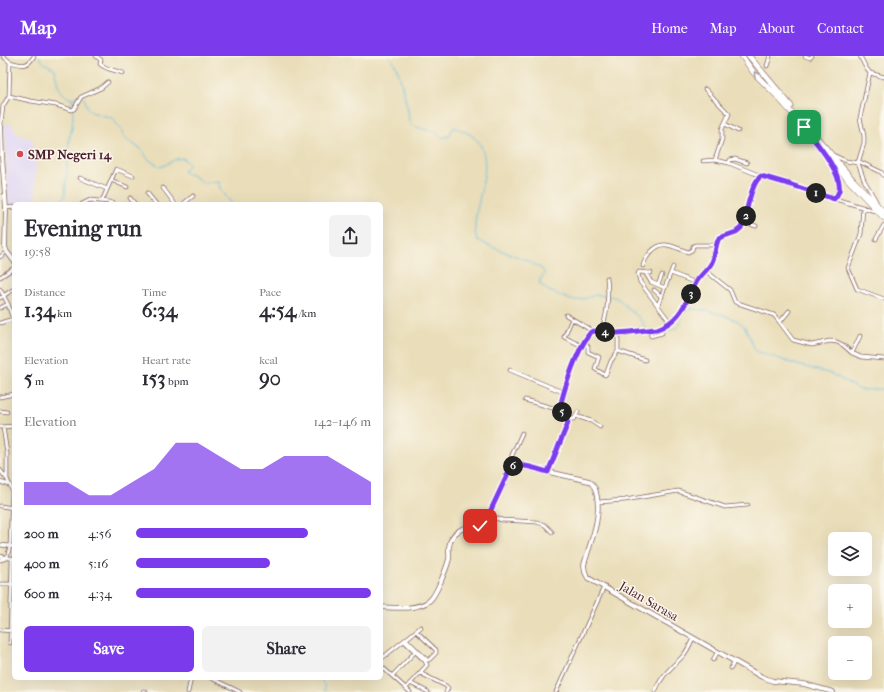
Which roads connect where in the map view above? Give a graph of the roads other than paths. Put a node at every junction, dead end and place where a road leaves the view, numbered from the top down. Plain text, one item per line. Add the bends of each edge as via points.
1 (3, 56) edge
2 (34, 56) edge
3 (96, 56) edge
4 (742, 56) edge
5 (749, 56) edge
6 (770, 56) edge
7 (805, 56) edge
8 (812, 56) edge
9 (860, 56) edge
10 (10, 62) junction
11 (767, 66) dead end
12 (123, 73) dead end
13 (870, 73) junction
14 (884, 77) edge
15 (108, 82) dead end
16 (705, 89) dead end
17 (9, 96) junction
18 (0, 123) edge
19 (725, 124) junction
20 (738, 131) dead end
21 (830, 156) junction
22 (715, 160) junction
23 (703, 161) dead end
24 (858, 162) junction
25 (728, 163) junction
26 (747, 163) dead end
27 (133, 176) dead end
28 (761, 176) junction
29 (884, 176) edge
30 (80, 178) dead end
31 (111, 180) junction
32 (127, 187) dead end
33 (163, 188) dead end
34 (107, 189) junction
35 (147, 193) dead end
36 (193, 196) dead end
37 (5, 197) junction
38 (0, 198) edge
39 (130, 198) dead end
40 (834, 199) junction
41 (102, 201) junction
42 (86, 202) edge
43 (111, 202) edge
44 (133, 202) edge
45 (154, 202) edge
46 (174, 202) edge
47 (186, 202) edge
48 (12, 207) edge
49 (6, 208) junction
50 (863, 208) junction
51 (881, 211) edge
52 (884, 218) edge
53 (744, 222) junction
54 (884, 224) edge
55 (756, 226) dead end
56 (876, 239) dead end
57 (5, 244) junction
58 (716, 244) junction
59 (0, 246) edge
60 (4, 254) dead end
61 (0, 256) edge
62 (12, 258) edge
63 (643, 266) dead end
64 (673, 267) dead end
65 (12, 269) edge
66 (706, 271) junction
67 (645, 272) junction
68 (651, 273) dead end
69 (671, 273) junction
70 (662, 275) dead end
71 (0, 276) edge
72 (607, 278) dead end
73 (691, 281) dead end
74 (658, 285) junction
75 (665, 288) junction
76 (0, 289) edge
77 (12, 290) edge
78 (654, 290) dead end
79 (4, 296) junction
80 (662, 297) junction
81 (0, 298) edge
82 (884, 299) edge
83 (8, 304) junction
84 (658, 306) junction
85 (0, 308) edge
86 (790, 311) dead end
87 (566, 315) dead end
88 (12, 316) edge
89 (12, 319) edge
90 (572, 319) junction
91 (670, 322) junction
92 (780, 322) junction
93 (0, 323) edge
94 (591, 332) junction
95 (601, 332) junction
96 (651, 332) junction
97 (618, 333) junction
98 (662, 334) dead end
99 (860, 336) dead end
100 (583, 345) junction
101 (618, 351) junction
102 (852, 353) junction
103 (884, 359) edge
104 (645, 360) dead end
105 (510, 370) dead end
106 (564, 392) junction
107 (12, 394) edge
108 (0, 397) edge
109 (525, 400) dead end
110 (560, 408) junction
111 (0, 411) edge
112 (7, 412) dead end
113 (567, 419) junction
114 (12, 426) edge
115 (1, 427) edge
116 (600, 427) dead end
117 (522, 433) dead end
118 (510, 468) junction
119 (0, 470) edge
120 (548, 472) junction
121 (7, 479) junction
122 (0, 482) edge
123 (10, 485) junction
124 (12, 495) edge
125 (598, 502) junction
126 (748, 505) dead end
127 (0, 506) edge
128 (12, 508) edge
129 (488, 516) junction
130 (552, 532) dead end
131 (0, 545) edge
132 (12, 547) edge
133 (0, 556) edge
134 (7, 557) junction
135 (12, 559) edge
136 (0, 560) edge
137 (0, 584) edge
138 (12, 584) edge
139 (604, 587) junction
140 (383, 607) edge
141 (421, 627) dead end
142 (0, 630) edge
143 (12, 631) edge
144 (416, 631) junction
145 (694, 638) junction
146 (405, 640) junction
147 (10, 643) dead end
148 (415, 652) junction
149 (717, 653) junction
150 (383, 657) edge
151 (713, 660) dead end
152 (734, 662) junction
153 (383, 668) edge
154 (731, 668) dead end
155 (420, 673) junction
156 (392, 676) junction
157 (191, 680) edge
158 (215, 680) edge
159 (223, 680) edge
160 (221, 683) junction
161 (410, 683) junction
162 (406, 688) junction
163 (188, 692) edge
164 (240, 692) edge
165 (410, 692) edge
166 (428, 692) edge
167 (446, 692) edge
168 (556, 692) edge
169 (655, 692) edge
170 (833, 692) edge

1 - 10 street
2 - 10 street via 26,65
3 - 12 street via 101,60 101,65
21 -> 4 main road via 754,73
5 - 21 main road
6 - 11 street
7 - 8 street
9 - 13 street
10 - 17 street
13 - 14 street
13 - 24 street via 860,118 864,143
15 - 17 street via 81,97 71,110
16 - 19 street via 729,114
17 - 18 street via 3,106
18 - 37 street
19 - 20 street
19 - 22 street
21 - 24 street
21 - 40 street via 839,184 839,191
21 - 51 main road
22 - 23 street
22 - 25 street
24 - 29 street via 881,172
24 - 51 street via 864,180
25 - 26 street via 733,159
25 - 28 street
27 - 31 street via 116,169
28 - 40 street
28 - 53 street via 754,188
30 - 34 street
31 - 32 street
31 - 34 street
33 - 46 street
34 - 41 street
35 - 45 street
36 - 47 street
37 - 38 street
37 - 49 street
39 - 44 street
40 - 50 street
41 - 42 street
41 - 43 street
48 - 49 street
49 - 57 street
50 - 51 street
50 - 82 street via 861,234 848,268 857,289
51 - 52 main road
53 - 55 street
53 - 58 street via 740,230 722,236
54 - 56 street
57 - 59 street
57 - 62 street
58 - 63 street via 695,245 688,252 665,245 648,255
58 - 66 street via 713,260
60 - 61 street
64 - 69 street
65 - 71 street
66 - 91 street via 697,280 684,307
66 - 92 street via 730,290 735,302 774,315
67 - 68 street
67 - 74 street via 651,282
67 - 84 street via 639,272 640,282
69 - 73 street
69 - 75 street
70 - 74 street
72 - 95 street via 608,303 606,320
74 - 75 street
75 - 80 street
76 - 79 street
77 - 79 street
78 - 80 street
79 - 81 street
79 - 83 street
80 - 84 street
83 - 85 street
83 - 88 street
84 - 91 street
86 - 92 street
87 - 90 street
89 - 93 street
90 - 94 street
90 - 100 street via 564,337
91 - 96 street
92 - 102 street via 792,340 812,345 837,342
94 - 95 street
94 - 100 street
95 - 97 street
96 - 97 street
96 - 98 street via 653,336
97 - 101 street
99 - 102 street
100 - 101 street via 588,346 588,352 599,357 595,369 605,375
100 - 106 street
101 - 104 street
102 - 103 street via 861,357
105 - 106 street
106 - 110 street
107 - 108 street
109 - 110 street
110 - 113 street
111 - 112 street
113 - 116 street via 574,420 577,414
113 - 120 street via 568,426
114 - 115 street
115 - 121 street via 8,459
117 - 118 street via 512,455
118 - 120 street via 517,465
118 - 129 street
119 - 121 street
120 - 125 street, Jalan Sarasa via 591,482
121 - 123 street
122 - 123 street
123 - 124 street
125 - 126 street via 678,491 725,507
125 - 139 street, Jalan Sarasa via 597,521 584,569 588,578
127 - 128 street
129 - 130 street via 502,520 537,522
129 - 140 street via 480,526 462,528 452,537 448,561 429,601 410,607
131 - 132 street
132 - 134 street
133 - 134 street
134 - 135 street
134 - 136 street
137 - 138 street
139 - 145 street, Jalan Sarasa
139 - 168 street
141 - 144 street
142 - 143 street
143 - 147 street
144 - 146 street
144 - 146 street via 436,650 429,660
145 - 149 street, Jalan Sarasa
145 - 169 street via 685,653 665,673
146 - 148 street
146 - 150 street
148 - 155 street via 426,663
148 - 156 street
149 - 151 street
149 - 152 street, Jalan Sarasa
152 - 154 street
152 - 170 street, Jalan Sarasa via 773,681 799,683
153 - 156 street
155 - 161 street
155 - 167 street via 446,686
156 - 162 street
157 - 163 street
158 - 160 street
159 - 160 street
160 - 164 street
161 - 162 street
161 - 166 street
162 - 165 street

